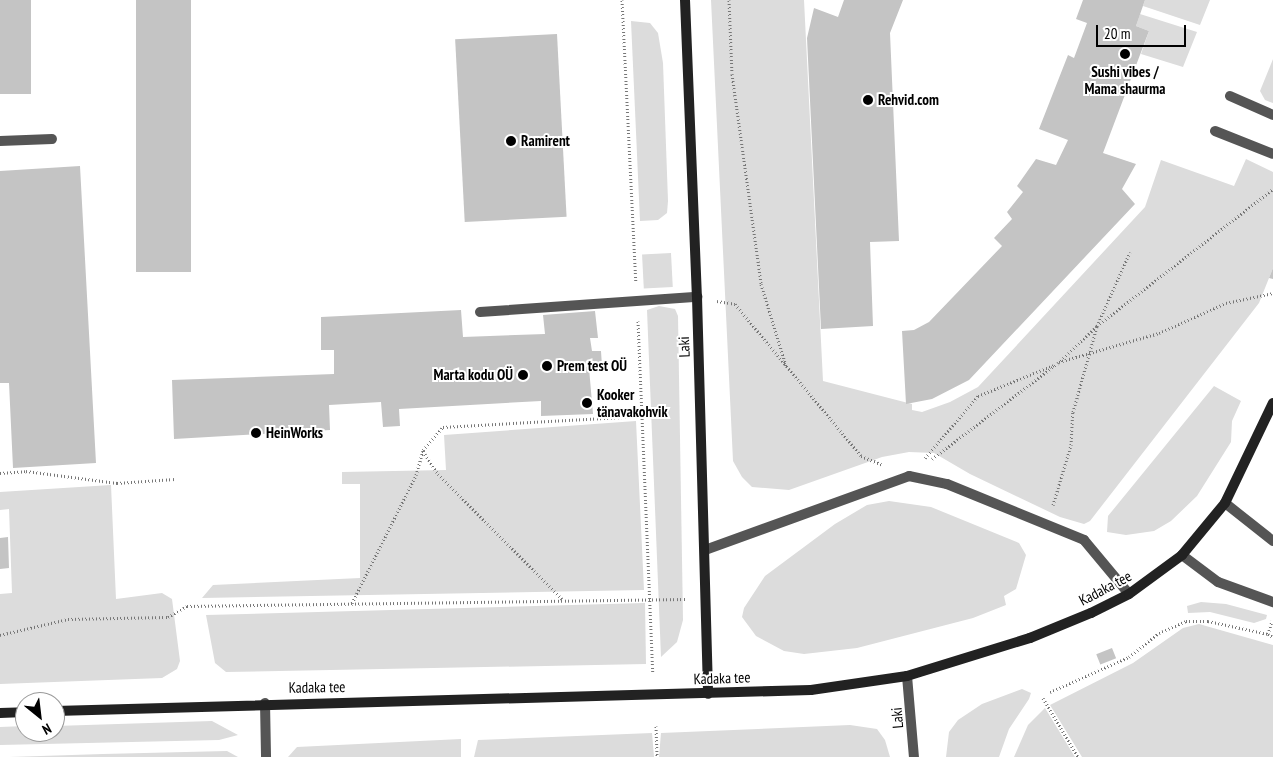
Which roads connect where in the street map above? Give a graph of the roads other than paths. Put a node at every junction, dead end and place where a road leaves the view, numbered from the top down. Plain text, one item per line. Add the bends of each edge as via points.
1 (685, 0) edge
2 (1230, 96) dead end
3 (1273, 115) edge
4 (1215, 131) dead end
5 (52, 139) dead end
6 (0, 140) edge
7 (1273, 154) edge
8 (697, 297) junction
9 (480, 312) dead end
10 (1273, 403) edge
11 (1224, 503) junction
12 (1273, 542) edge
13 (705, 550) junction
14 (1182, 555) junction
15 (1129, 594) junction
16 (1273, 602) edge
17 (907, 676) junction
18 (708, 694) junction
19 (265, 703) junction
20 (65, 711) edge
21 (15, 712) edge
22 (0, 713) edge
23 (266, 757) edge
24 (914, 757) edge

1 - 8 main road, Laki
2 - 3 street
4 - 7 street
5 - 6 street
8 - 9 street
8 - 13 main road, Laki
10 - 11 main road, Kadaka tee
11 - 12 street
11 - 14 main road, Kadaka tee
13 - 15 street via 909,476 947,484 1084,540
13 - 18 main road, Laki
14 - 15 main road, Kadaka tee
14 - 16 street via 1218,582
15 - 17 main road, Kadaka tee via 1030,638
17 - 18 main road, Kadaka tee via 812,690
17 - 24 street, Laki
18 - 19 main road, Kadaka tee
19 - 20 main road, Kadaka tee
19 - 23 street
21 - 22 main road

